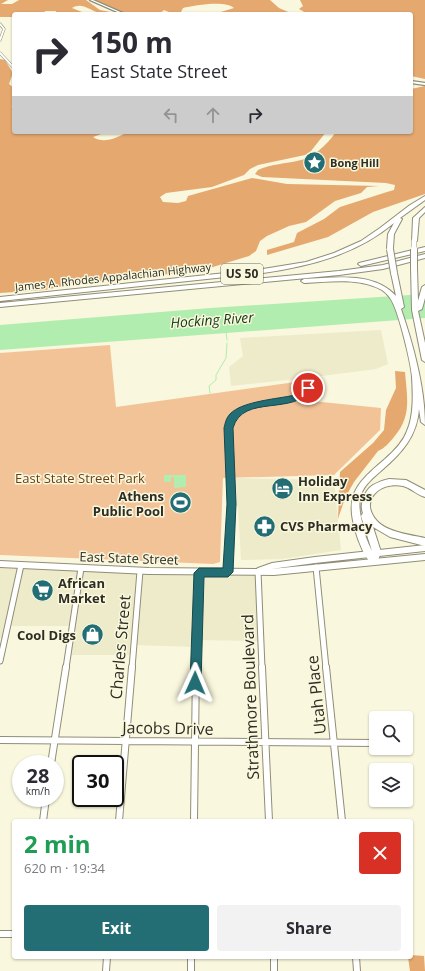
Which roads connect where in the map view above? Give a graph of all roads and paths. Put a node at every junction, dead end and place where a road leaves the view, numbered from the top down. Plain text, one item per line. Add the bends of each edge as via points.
1 (91, 0) edge
2 (119, 12) edge
3 (0, 24) edge
4 (0, 40) edge
5 (0, 53) edge
6 (12, 66) edge
7 (413, 82) edge
8 (425, 84) edge
9 (425, 199) edge
10 (425, 209) edge
11 (406, 210) junction
12 (425, 249) edge
13 (425, 256) edge
14 (246, 283) junction
15 (425, 287) edge
16 (64, 293) junction
17 (0, 299) edge
18 (0, 305) edge
19 (416, 319) junction
20 (406, 332) junction
21 (424, 356) edge
22 (305, 378) dead end
23 (415, 379) junction
24 (425, 422) edge
25 (425, 494) edge
26 (364, 508) junction
27 (425, 542) edge
28 (425, 548) edge
29 (368, 553) junction
30 (376, 556) junction
31 (425, 556) edge
32 (0, 564) edge
33 (21, 565) junction
34 (316, 567) junction
35 (81, 568) junction
36 (140, 571) junction
37 (258, 571) junction
38 (228, 572) junction
39 (199, 573) junction
40 (0, 660) edge
41 (0, 740) edge
42 (55, 740) junction
43 (126, 740) junction
44 (195, 742) junction
45 (266, 742) junction
46 (335, 743) junction
47 (369, 744) edge
48 (52, 755) edge
49 (45, 807) edge
50 (43, 819) edge
51 (119, 819) edge
52 (194, 819) edge
53 (269, 819) edge
54 (342, 819) edge
55 (0, 934) edge
56 (12, 934) edge
57 (107, 959) edge
58 (191, 959) edge
59 (274, 959) edge
60 (356, 959) edge
61 (106, 971) edge
62 (191, 971) edge
63 (274, 971) edge
64 (357, 971) edge

1 - 2 street
3 - 4 street via 4,29
5 - 6 street
7 - 8 street
9 - 11 highway, James A. Rhodes Appalachian Highway
10 - 19 highway, bridge via 416,218 414,241
11 - 16 highway, James A. Rhodes Appalachian Highway / US 50 via 377,234 356,246 301,265
11 - 20 highway, bridge via 394,226 390,239
12 - 16 highway via 351,266
13 - 14 highway, James A. Rhodes Appalachian Highway / US 50 via 365,270
14 - 18 highway, James A. Rhodes Appalachian Highway / US 50
14 - 20 highway via 375,283 384,287 394,299
15 - 19 highway
16 - 17 highway, James A. Rhodes Appalachian Highway / US 50
19 - 21 highway
20 - 23 highway
22 - 38 street via 308,388 304,395 248,407 232,417 228,428 231,504
23 - 24 highway
23 - 29 highway via 411,432 394,455 362,484 354,499 356,519
25 - 26 highway via 404,483 384,483 370,492
26 - 27 highway via 372,522 382,530 400,538
26 - 30 highway
28 - 30 main road, East State Street
29 - 30 highway
29 - 37 main road, East State Street via 272,566
30 - 31 main road, East State Street
30 - 34 main road, East State Street
32 - 33 main road, East State Street
33 - 35 main road, East State Street
33 - 40 street
34 - 37 main road, East State Street via 274,572
34 - 46 street, Utah Place
35 - 36 main road, East State Street
35 - 42 street
36 - 39 main road, East State Street
36 - 43 street, Charles Street
37 - 38 main road, East State Street
37 - 45 street, Strathmore Boulevard
38 - 39 main road, East State Street
39 - 44 street
41 - 42 street, Jacobs Drive
42 - 43 street, Jacobs Drive
42 - 48 street
43 - 44 street, Jacobs Drive
43 - 51 street, Charles Street
44 - 45 street, Jacobs Drive
44 - 52 street
45 - 46 street, Jacobs Drive
45 - 53 street, Strathmore Boulevard
46 - 47 street, Jacobs Drive
46 - 54 street, Utah Place
49 - 50 street
55 - 56 street
57 - 61 street
58 - 62 street
59 - 63 street
60 - 64 street

